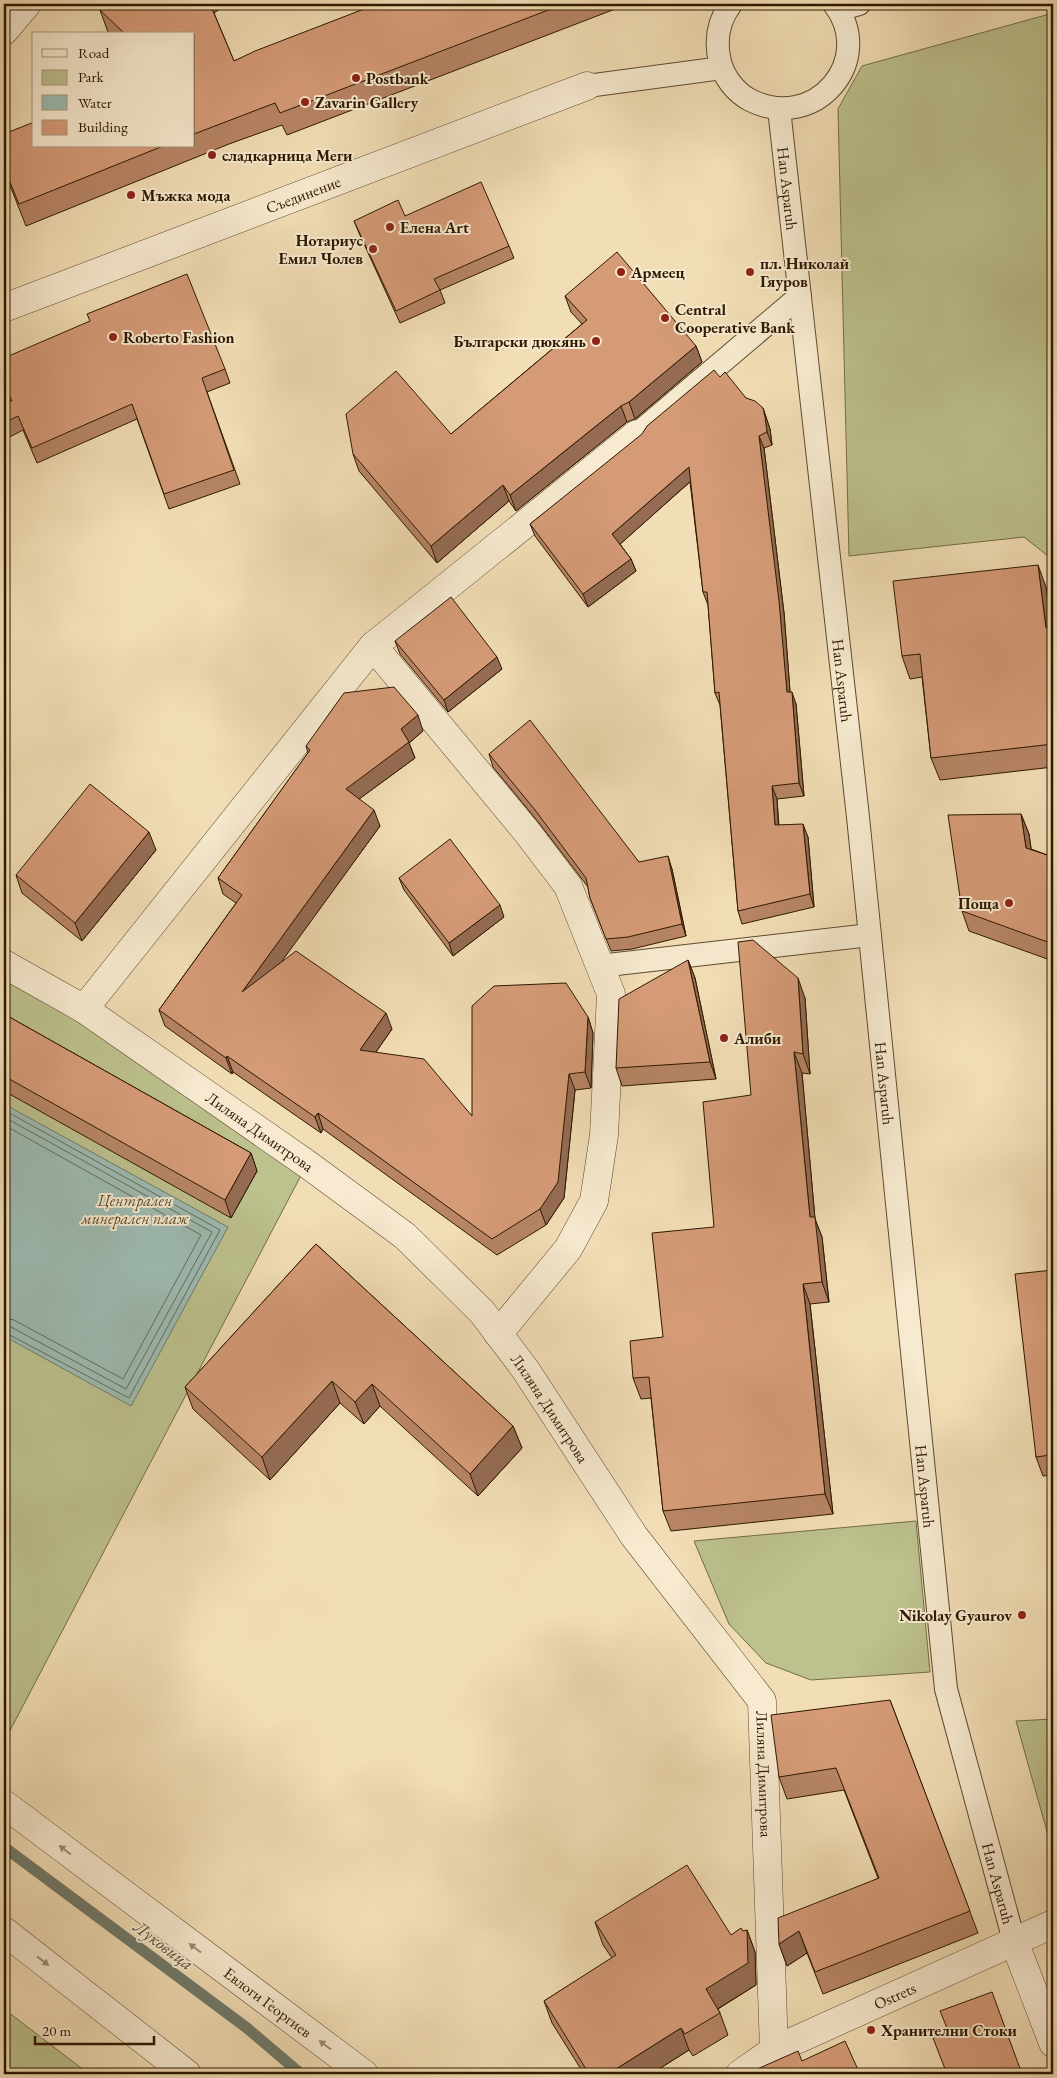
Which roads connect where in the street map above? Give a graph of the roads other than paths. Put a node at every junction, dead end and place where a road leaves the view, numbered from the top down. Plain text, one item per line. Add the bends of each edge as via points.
1 (27, 4) edge
2 (730, 4) edge
3 (844, 6) edge
4 (4, 31) edge
5 (722, 68) junction
6 (587, 86) joint
7 (779, 109) junction
8 (800, 296) junction
9 (4, 308) edge
10 (637, 434) joint
11 (373, 646) junction
12 (870, 936) junction
13 (4, 964) edge
14 (599, 966) junction
15 (84, 1009) junction
16 (498, 1334) junction
17 (4, 1804) edge
18 (1053, 1924) edge
19 (4, 1931) edge
20 (1014, 1941) junction
21 (1053, 2043) edge
22 (774, 2050) junction
23 (187, 2074) edge
24 (364, 2074) edge
25 (740, 2074) edge

1 - 4 street
2 - 5 street via 718,30 717,49
3 - 7 street via 848,49 844,68 833,86 818,99 799,107
5 - 6 street, Съединение
5 - 7 street via 731,84 745,97
6 - 9 street, Съединение
7 - 8 street, Han Asparuh
8 - 10 street
8 - 12 street, Han Asparuh
10 - 11 street
11 - 14 street via 568,886
11 - 15 street
12 - 14 street
12 - 20 street, Han Asparuh via 946,1689
13 - 15 street, Лиляна Димитрова
14 - 16 street via 610,994 604,1135 594,1201 568,1249
15 - 16 street, Лиляна Димитрова via 405,1236 482,1312
16 - 22 street, Лиляна Димитрова via 525,1369 634,1536 762,1701
24 -> 17 street, Евлоги Георгиев
18 - 20 street, Ostrets
19 -> 23 street
20 - 21 street, Han Asparuh
20 - 22 street, Ostrets
22 - 25 street, Ostrets

